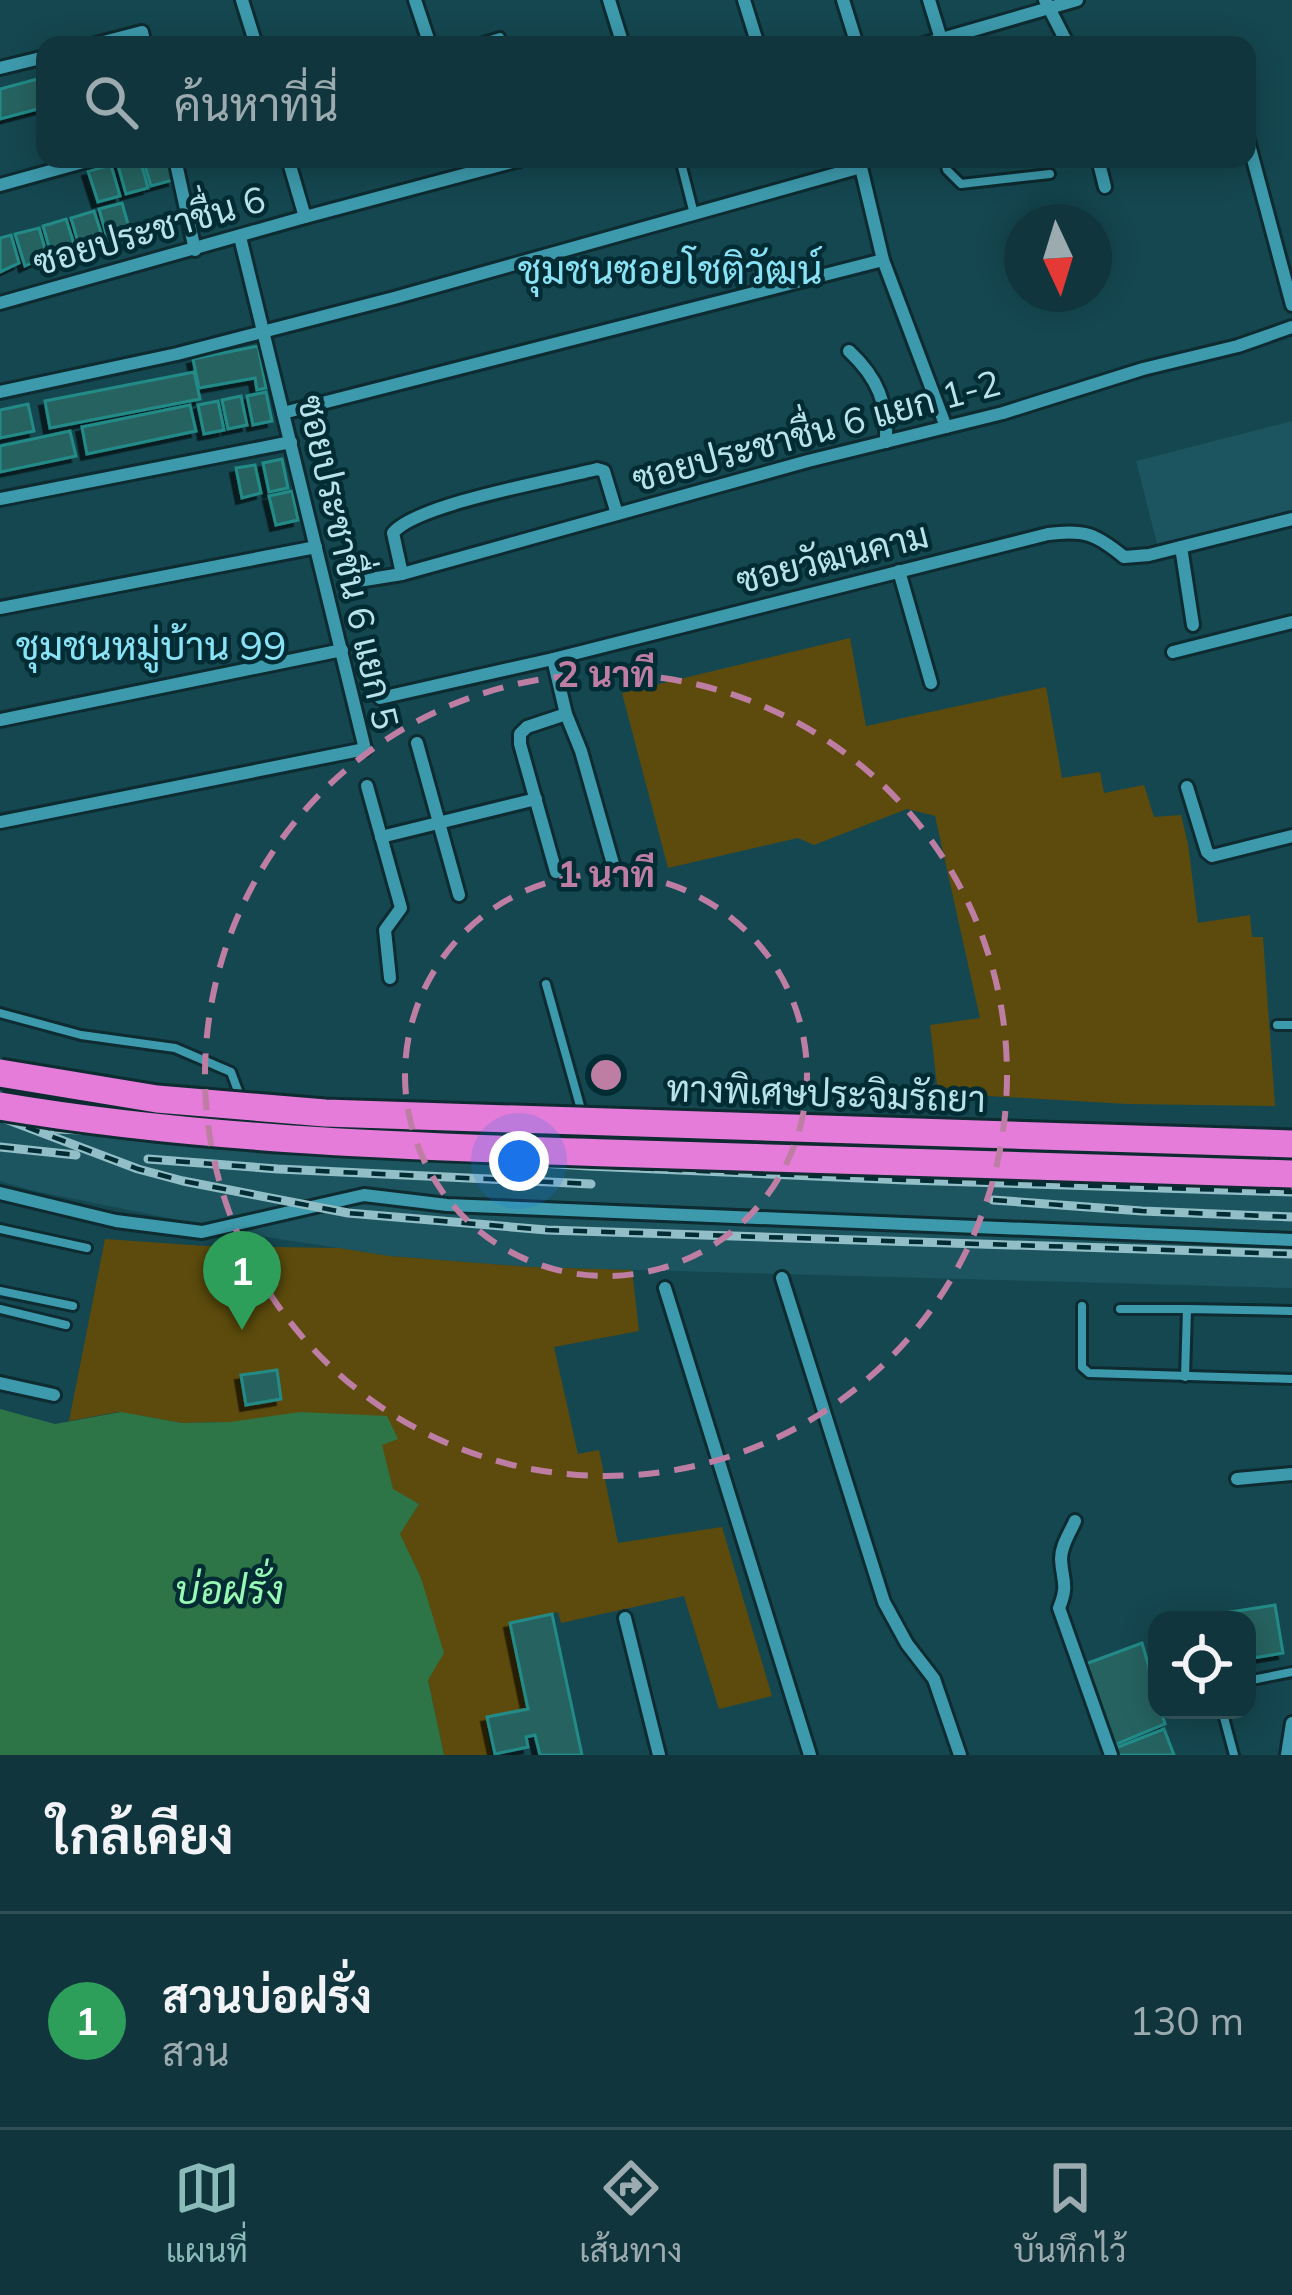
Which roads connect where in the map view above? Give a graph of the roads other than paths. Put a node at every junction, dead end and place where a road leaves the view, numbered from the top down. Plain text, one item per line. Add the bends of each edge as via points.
1 (242, 0) edge
2 (416, 0) edge
3 (609, 0) edge
4 (744, 0) edge
5 (843, 0) edge
6 (928, 0) edge
7 (1077, 0) edge
8 (1047, 4) edge
9 (253, 36) edge
10 (427, 36) edge
11 (619, 36) edge
12 (755, 36) edge
13 (854, 36) edge
14 (940, 36) edge
15 (950, 36) edge
16 (1063, 36) edge
17 (36, 59) edge
18 (0, 68) edge
19 (61, 168) edge
20 (177, 168) edge
21 (291, 168) edge
22 (469, 168) edge
23 (492, 168) edge
24 (682, 168) edge
25 (844, 168) edge
26 (861, 168) edge
27 (946, 168) edge
28 (1100, 168) edge
29 (1256, 168) edge
30 (471, 174) junction
31 (1050, 174) dead end
32 (0, 185) edge
33 (1105, 187) dead end
34 (694, 214) junction
35 (305, 217) junction
36 (240, 237) junction
37 (195, 250) junction
38 (883, 260) junction
39 (0, 304) edge
40 (1292, 305) edge
41 (1292, 327) edge
42 (263, 331) junction
43 (849, 351) dead end
44 (0, 392) edge
45 (284, 413) junction
46 (946, 427) junction
47 (291, 442) junction
48 (886, 442) junction
49 (0, 500) edge
50 (617, 514) junction
51 (1292, 519) edge
52 (316, 547) junction
53 (1181, 547) junction
54 (899, 571) junction
55 (402, 574) junction
56 (352, 582) dead end
57 (0, 608) edge
58 (1292, 622) edge
59 (1193, 625) dead end
60 (342, 650) junction
61 (1173, 652) dead end
62 (553, 659) junction
63 (931, 683) dead end
64 (380, 698) dead end
65 (566, 714) junction
66 (0, 720) edge
67 (417, 742) dead end
68 (367, 786) dead end
69 (1187, 787) dead end
70 (536, 800) junction
71 (0, 822) edge
72 (440, 824) junction
73 (1292, 836) edge
74 (381, 837) junction
75 (614, 864) dead end
76 (556, 872) dead end
77 (459, 896) dead end
78 (390, 979) dead end
79 (546, 984) dead end
80 (0, 1013) edge
81 (1277, 1025) dead end
82 (1292, 1025) edge
83 (0, 1073) edge
84 (0, 1110) edge
85 (1292, 1144) edge
86 (257, 1145) junction
87 (593, 1155) junction
88 (1292, 1172) edge
89 (0, 1193) edge
90 (0, 1229) edge
91 (1292, 1240) edge
92 (87, 1248) dead end
93 (782, 1278) dead end
94 (665, 1288) dead end
95 (0, 1291) edge
96 (73, 1306) dead end
97 (1082, 1306) dead end
98 (1120, 1309) dead end
99 (1187, 1309) junction
100 (0, 1310) edge
101 (1292, 1311) edge
102 (66, 1325) dead end
103 (1185, 1377) junction
104 (1292, 1379) edge
105 (0, 1383) edge
106 (54, 1395) dead end
107 (1292, 1474) edge
108 (1237, 1479) dead end
109 (1076, 1521) dead end
110 (626, 1618) dead end
111 (1292, 1672) edge
112 (1256, 1679) edge
113 (1224, 1719) edge
114 (1292, 1723) edge
115 (659, 1755) edge
116 (810, 1755) edge
117 (960, 1755) edge
118 (1111, 1755) edge
119 (1234, 1755) edge
120 (1287, 1755) edge

1 - 9 street
2 - 10 street
3 - 11 street
4 - 12 street
5 - 13 street
6 - 14 street
7 - 8 street
8 - 15 street
8 - 16 street
17 - 18 street
19 - 32 street
20 - 37 street
21 - 35 street
22 - 30 street
23 - 30 street, ซอยประชาชื่น 6
24 - 34 lane
25 - 34 street
26 - 38 street
27 - 31 lane via 961,184
28 - 33 street
29 - 40 street
30 - 35 street, ซอยประชาชื่น 6
34 - 42 street
35 - 36 street, ซอยประชาชื่น 6
36 - 37 street, ซอยประชาชื่น 6
36 - 42 street, ซอยประชาชื่น 6 แยก 5
37 - 39 street, ซอยประชาชื่น 6
38 - 45 street
38 - 46 street
41 - 46 street, ซอยประชาชื่น 6 แยก 1-2
42 - 44 street
42 - 45 street, ซอยประชาชื่น 6 แยก 5
43 - 48 street via 881,397
45 - 47 street, ซอยประชาชื่น 6 แยก 5
46 - 48 street, ซอยประชาชื่น 6 แยก 1-2
47 - 49 street
47 - 52 street, ซอยประชาชื่น 6 แยก 5
48 - 50 street, ซอยประชาชื่น 6 แยก 1-2
50 - 55 street, ซอยประชาชื่น 6 แยก 1-2
50 - 55 street via 602,469 429,511 393,533
51 - 53 street, ซอยวัฒนคาม
52 - 57 street
52 - 60 street, ซอยประชาชื่น 6 แยก 5
53 - 54 street, ซอยวัฒนคาม via 1124,557 1076,530
53 - 59 street
54 - 62 street, ซอยวัฒนคาม
54 - 63 street
55 - 56 street, ซอยประชาชื่น 6 แยก 1-2
58 - 61 street
60 - 66 street
60 - 71 street, ซอยประชาชื่น 6 แยก 5 via 362,752
62 - 64 street, ซอยวัฒนคาม
62 - 65 street
65 - 70 street via 520,734
65 - 75 street
67 - 72 street
68 - 74 street
69 - 73 street via 1211,856
70 - 72 street
70 - 76 street
72 - 74 street
72 - 77 street
74 - 78 street via 401,908 385,930
79 - 87 lane
80 - 86 lane via 175,1048 231,1072
81 - 82 lane
83 - 85 highway, ทางพิเศษประจิมรัถยา, bridge via 158,1099 325,1113
84 - 86 lane via 113,1132
84 - 88 highway, ทางพิเศษประจิมรัถยา, bridge via 271,1139
86 - 87 lane via 446,1157
87 - 88 lane
89 - 91 street via 202,1232 364,1195
90 - 92 lane
93 - 117 street via 884,1602 934,1679
94 - 116 street
95 - 96 lane
97 - 103 lane via 1082,1367 1090,1373
98 - 99 lane
99 - 101 lane
99 - 103 lane
100 - 102 lane
103 - 104 lane
105 - 106 street
107 - 108 street
109 - 118 street via 1062,1548 1067,1586 1059,1608
110 - 115 street
111 - 112 lane
113 - 119 lane
114 - 120 street

